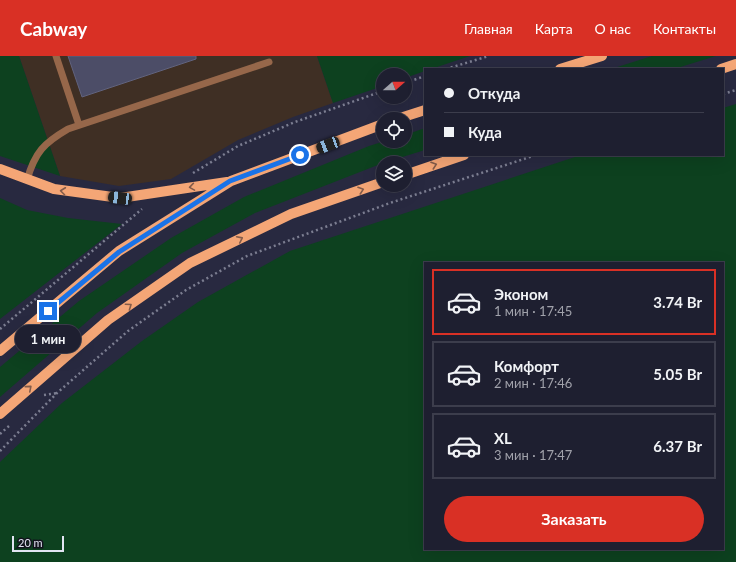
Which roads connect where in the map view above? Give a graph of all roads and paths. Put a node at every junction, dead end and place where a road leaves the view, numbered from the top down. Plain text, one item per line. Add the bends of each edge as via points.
1 (56, 56) edge
2 (489, 56) edge
3 (602, 56) edge
4 (269, 62) dead end
5 (736, 64) edge
6 (449, 68) edge
7 (563, 68) edge
8 (724, 68) edge
9 (424, 76) edge
10 (412, 81) edge
11 (736, 90) edge
12 (724, 94) edge
13 (424, 110) edge
14 (412, 114) edge
15 (80, 125) junction
16 (376, 127) edge
17 (461, 156) edge
18 (533, 156) edge
19 (0, 169) edge
20 (412, 173) edge
21 (28, 180) junction
22 (230, 181) junction
23 (376, 184) edge
24 (0, 351) edge
25 (0, 414) edge
26 (0, 451) edge

1 - 15 lane
2 - 6 path
3 - 7 main road
4 - 15 lane
5 - 8 main road
9 - 10 path
11 - 12 path
13 - 14 main road
15 - 21 lane via 54,137 42,148 32,163
16 - 22 main road
20 -> 17 main road
18 - 26 path via 390,203 247,256 186,290 128,331 57,393
19 - 21 main road
22 -> 21 main road via 120,198 54,190
22 - 24 main road via 119,252
25 -> 23 main road via 108,320 190,264 291,214

